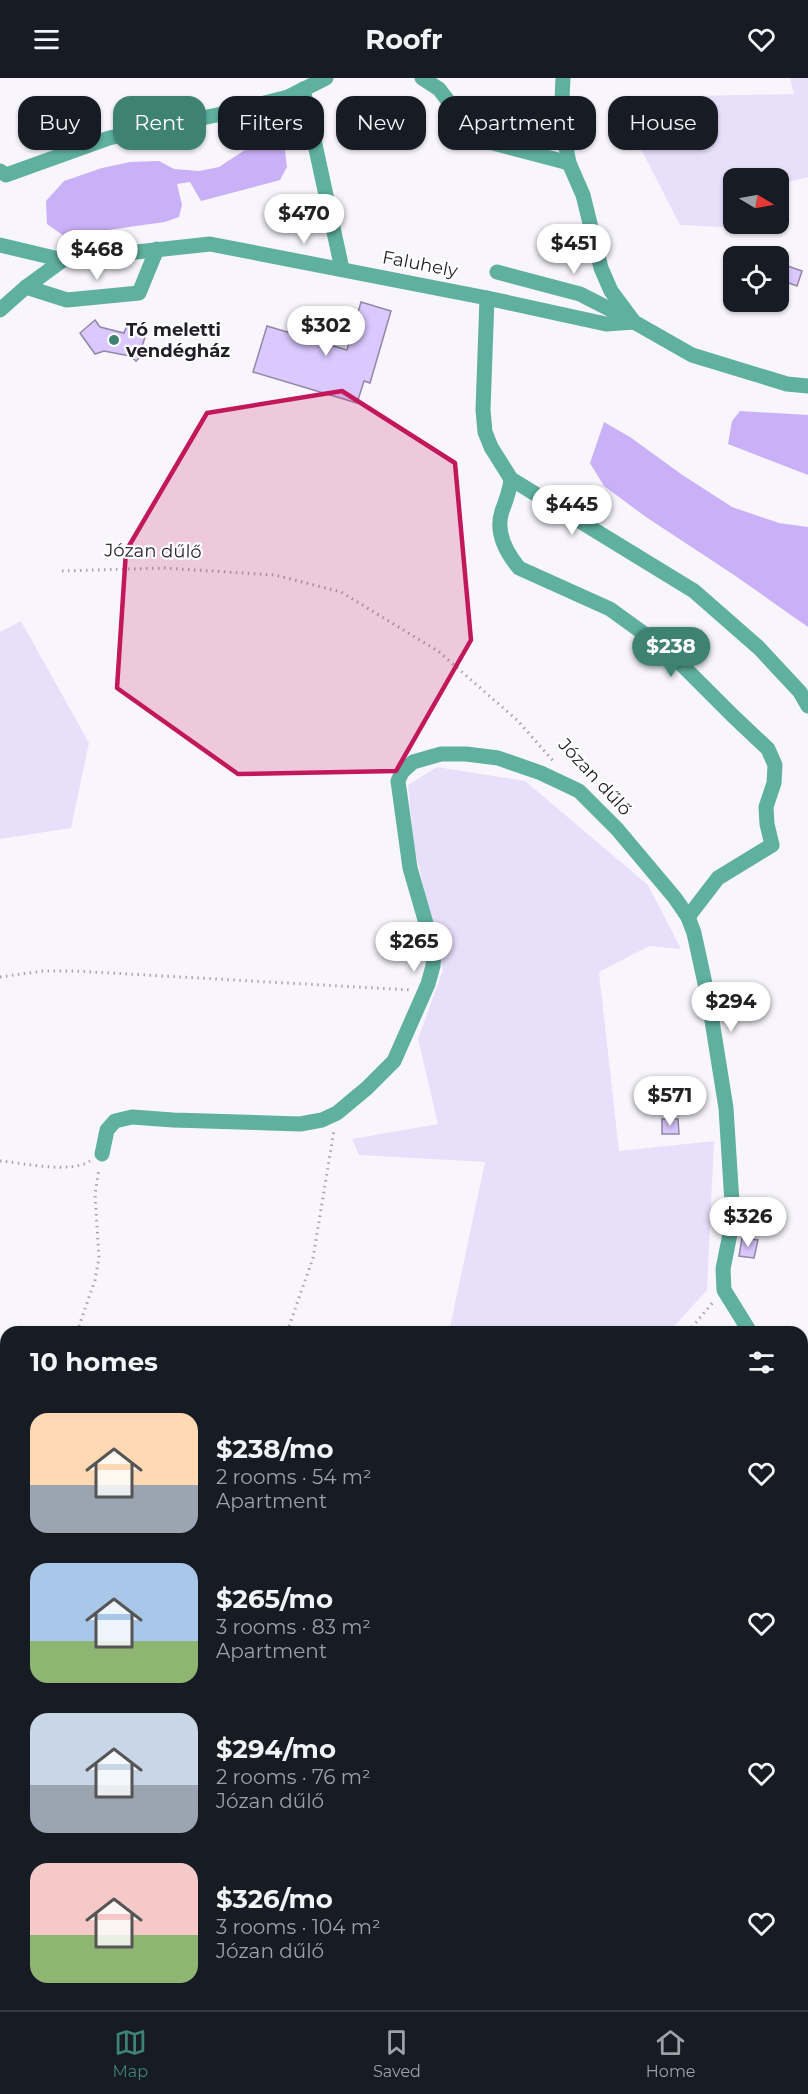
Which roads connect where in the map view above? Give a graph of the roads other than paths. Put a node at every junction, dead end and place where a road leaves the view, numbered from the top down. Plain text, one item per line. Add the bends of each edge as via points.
1 (326, 78) edge
2 (422, 78) edge
3 (563, 78) edge
4 (303, 89) junction
5 (569, 163) junction
6 (2, 174) edge
7 (0, 245) edge
8 (157, 249) junction
9 (63, 260) junction
10 (342, 269) junction
11 (497, 272) dead end
12 (26, 287) junction
13 (487, 297) junction
14 (0, 310) edge
15 (634, 322) junction
16 (808, 386) edge
17 (511, 479) junction
18 (808, 706) edge
19 (688, 917) junction
20 (102, 1154) road end
21 (746, 1326) edge

1 - 4 street
2 - 5 street via 440,90 465,123 493,143
3 - 5 street via 561,122
4 - 6 street via 288,97 226,113 109,138
4 - 10 street
5 - 15 street via 583,195 601,268 611,291
7 - 9 street
8 - 9 street, Faluhely
8 - 10 street, Faluhely via 210,244
8 - 12 street via 139,293 68,300
9 - 12 street, Faluhely
10 - 13 street, Faluhely
11 - 15 street via 579,294
12 - 14 street, Faluhely
13 - 15 street, Faluhely via 606,324
13 - 17 street via 484,432
15 - 16 street via 692,355 787,384
17 - 18 street via 694,591 759,648
17 - 19 street via 499,528 508,555 519,568 610,609 668,651 768,749 776,765 766,807 772,845 718,878
19 - 20 street, Józan dűlő via 617,829 579,791 498,758 441,754 412,762 398,781 398,795 410,868 434,951 425,991 394,1061 337,1113 322,1120 300,1124 132,1117 115,1121 106,1130
19 - 21 street, Józan dűlő via 709,1002 726,1108 733,1220 723,1269 724,1290

